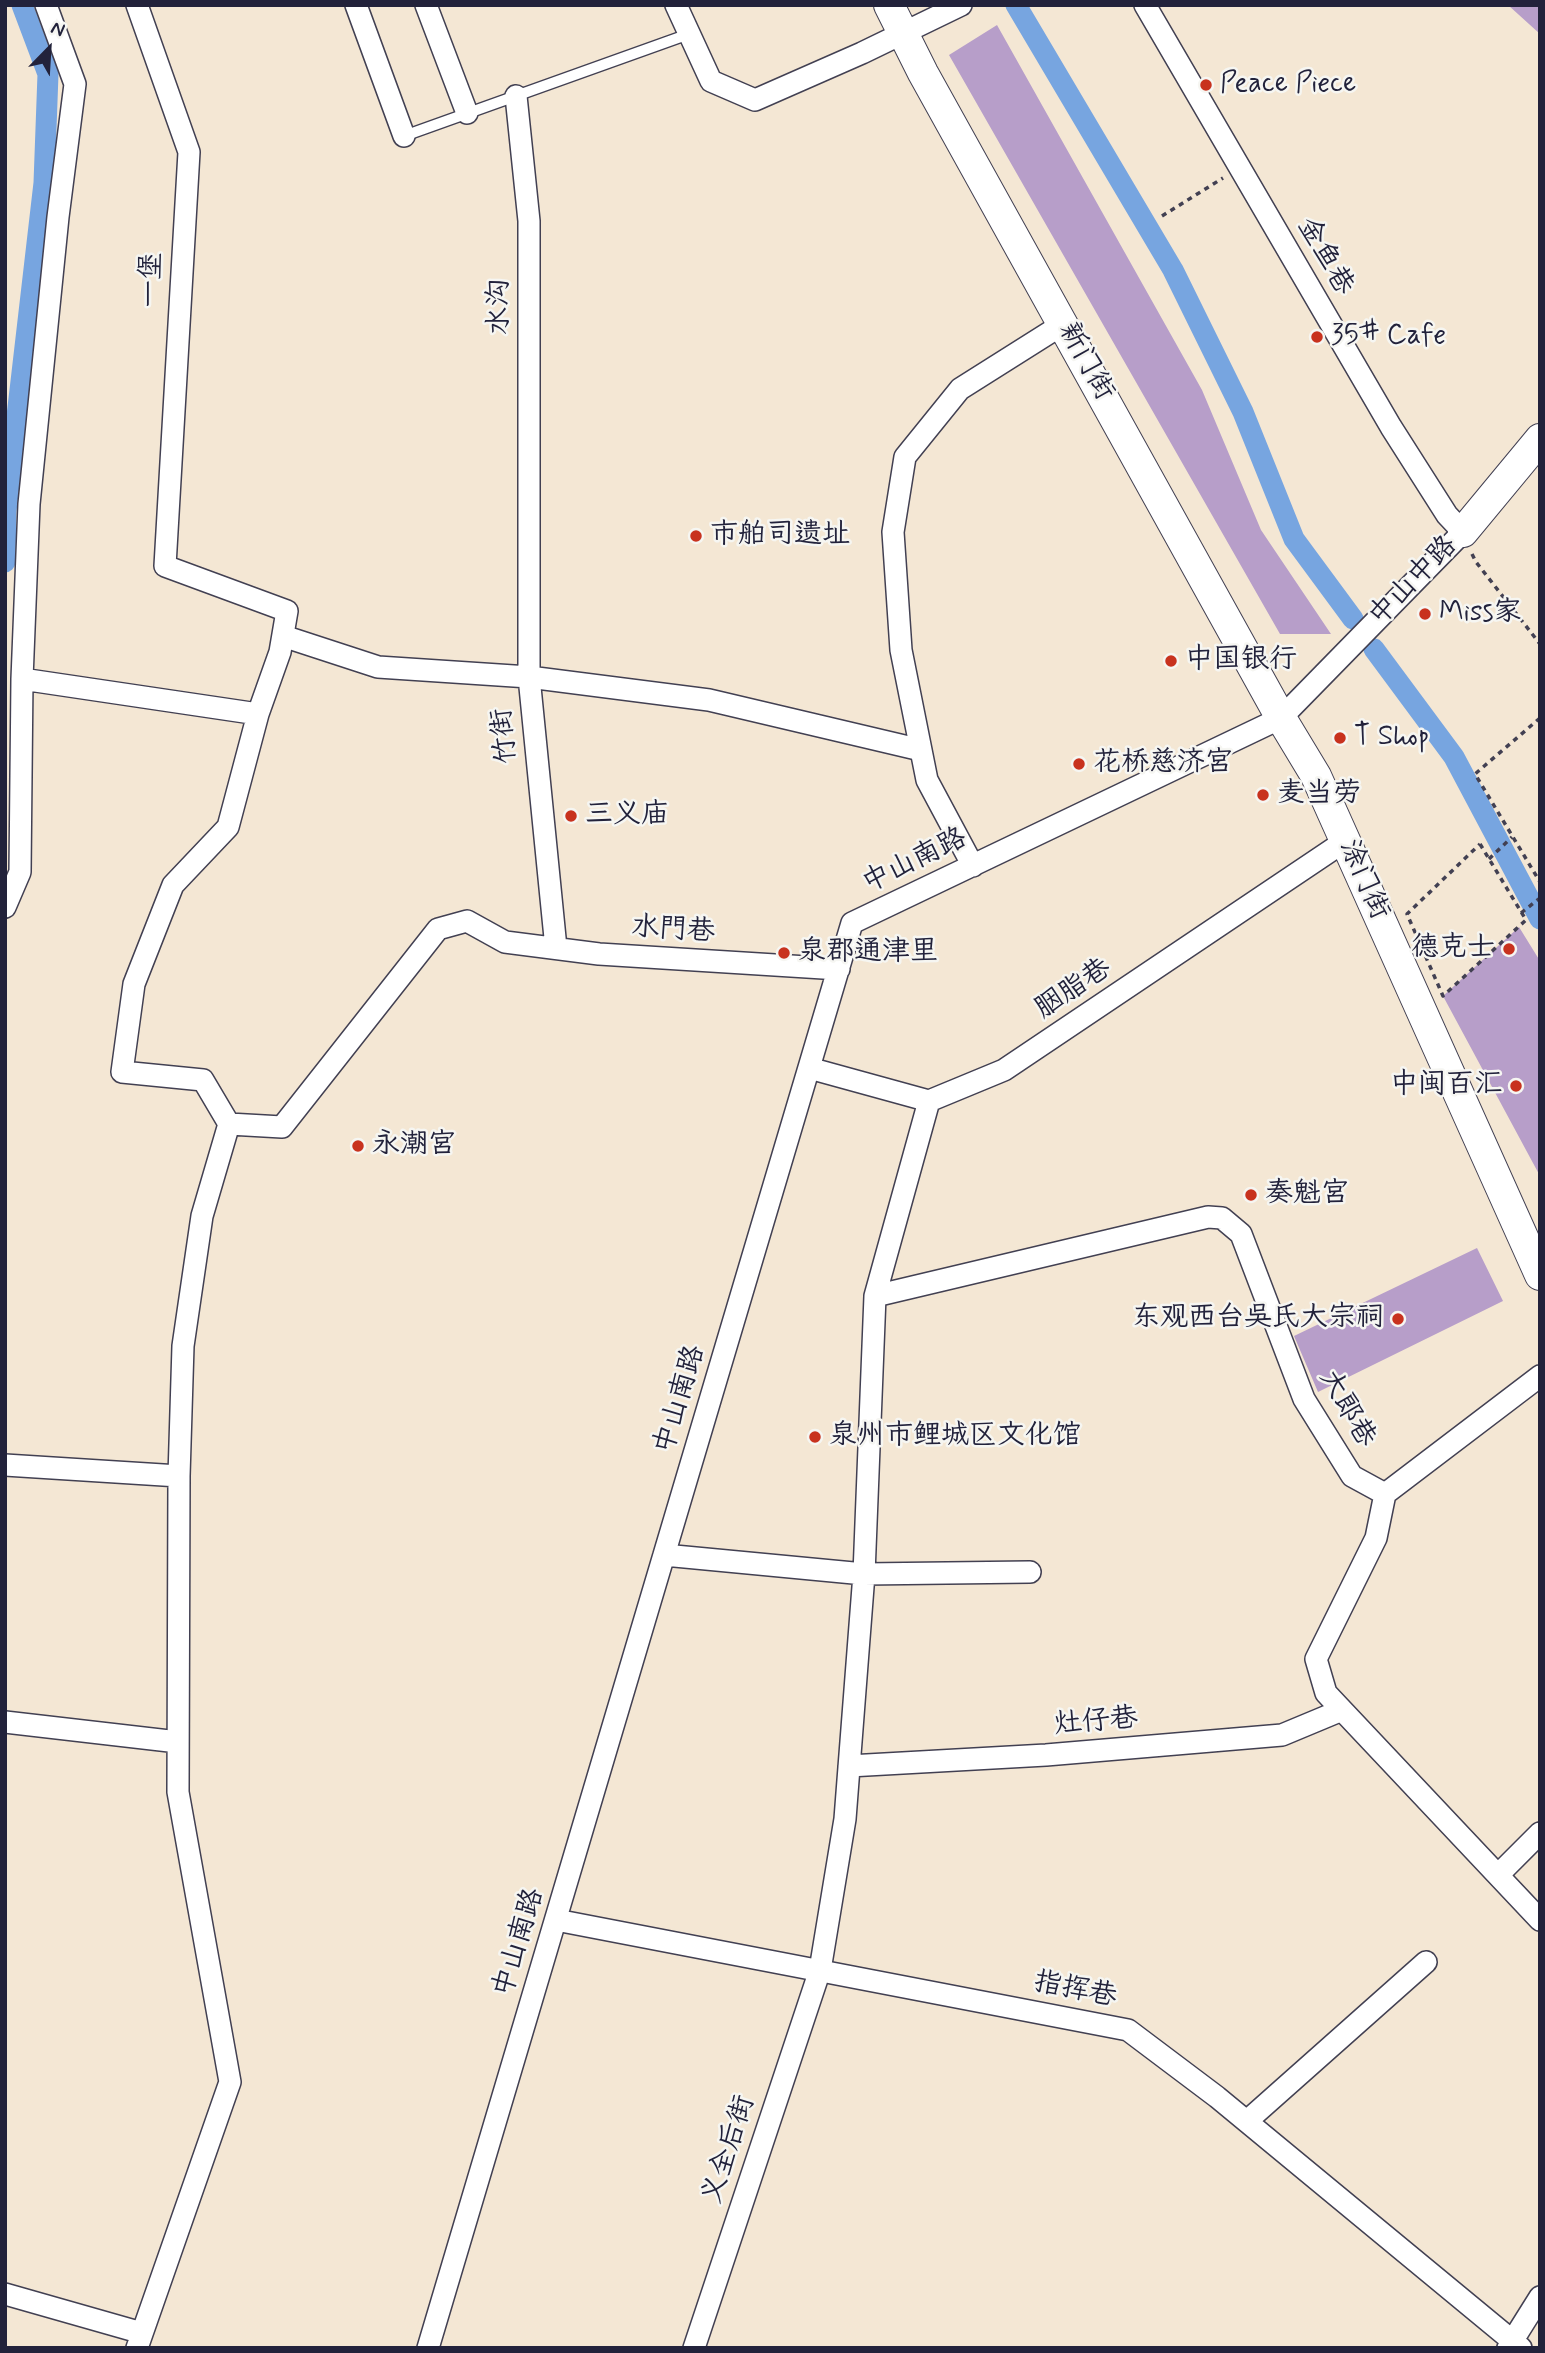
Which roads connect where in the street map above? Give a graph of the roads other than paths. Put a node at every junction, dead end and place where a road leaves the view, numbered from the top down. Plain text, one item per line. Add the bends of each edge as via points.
1 (46, 5) edge
2 (136, 5) edge
3 (356, 5) edge
4 (426, 5) edge
5 (676, 5) edge
6 (889, 5) edge
7 (961, 5) edge
8 (1145, 5) edge
9 (904, 33) junction
10 (689, 34) junction
11 (516, 96) junction
12 (467, 113) junction
13 (404, 136) joint
14 (1063, 324) junction
15 (1540, 439) edge
16 (529, 518) joint
17 (1463, 532) junction
18 (283, 636) junction
19 (528, 677) junction
20 (22, 679) junction
21 (258, 714) junction
22 (1281, 718) junction
23 (921, 750) junction
24 (1345, 841) junction
25 (973, 866) junction
26 (5, 907) edge
27 (556, 948) junction
28 (839, 969) junction
29 (809, 1068) junction
30 (929, 1101) junction
31 (229, 1124) junction
32 (1540, 1275) edge
33 (875, 1296) junction
34 (1540, 1377) edge
35 (5, 1465) edge
36 (179, 1476) junction
37 (1385, 1494) junction
38 (664, 1555) junction
39 (1030, 1572) dead end
40 (864, 1574) junction
41 (1342, 1710) junction
42 (5, 1722) edge
43 (178, 1742) junction
44 (849, 1766) junction
45 (1540, 1833) edge
46 (1498, 1875) junction
47 (556, 1920) junction
48 (1540, 1920) edge
49 (1426, 1962) dead end
50 (820, 1970) junction
51 (1247, 2121) junction
52 (5, 2294) edge
53 (1540, 2297) edge
54 (139, 2341) edge
55 (1514, 2345) edge
56 (428, 2348) edge
57 (694, 2348) edge

1 - 20 street via 75,84 29,504
2 - 18 street, 一堡 via 188,152 165,566 287,611
3 - 13 street
4 - 12 street
5 - 10 street
6 - 9 main road, 新门街
7 - 9 street
8 - 17 street, 金鱼巷 via 1391,427 1447,515
9 - 10 street via 755,100 711,81
9 - 14 main road, 新门街
10 - 11 lane
11 - 12 lane
11 - 16 street, 水沟 via 529,221
12 - 13 lane
14 - 22 main road, 新门街
14 - 23 street via 960,389 905,457 893,532 901,650
15 - 17 main road, 中山中路
16 - 19 street, 竹街
17 - 22 street, 中山中路
18 - 19 street via 378,667
18 - 21 street
19 - 23 street via 709,700
19 - 27 street, 竹街
20 - 21 street
20 - 26 street via 20,873
21 - 31 street via 228,827 173,885 134,984 122,1072 203,1080
22 - 24 main road, 涂门街 via 1316,776
22 - 25 street, 中山南路
23 - 25 street via 927,780
24 - 30 street, 胭脂巷 via 1004,1070
24 - 32 main road, 涂门街
25 - 28 street, 中山南路 via 852,923
27 - 28 street, 水門巷
27 - 31 street, 水門巷 via 505,942 467,921 438,929 282,1127
28 - 29 street, 中山南路
29 - 30 street
29 - 38 street, 中山南路
30 - 33 street, 义全后街
31 - 36 street via 202,1216 183,1346
33 - 37 street, 大郎巷 via 1208,1217 1222,1218 1241,1234 1304,1399 1352,1476
33 - 40 street, 义全后街
34 - 37 street
35 - 36 street
36 - 43 street
37 - 41 street via 1376,1538 1317,1659 1326,1693
38 - 40 street
38 - 47 street, 中山南路
39 - 40 street
40 - 44 street, 义全后街
41 - 44 street, 灶仔巷 via 1282,1735
41 - 46 street
42 - 43 street
43 - 54 street via 178,1792 230,2082
44 - 50 street, 义全后街
45 - 46 street
46 - 48 street
47 - 50 street, 指挥巷
47 - 56 street, 中山南路
49 - 51 street
50 - 51 street, 指挥巷 via 1128,2029
50 - 57 street, 义全后街
51 - 55 street, 指挥巷
52 - 54 street
53 - 55 street

